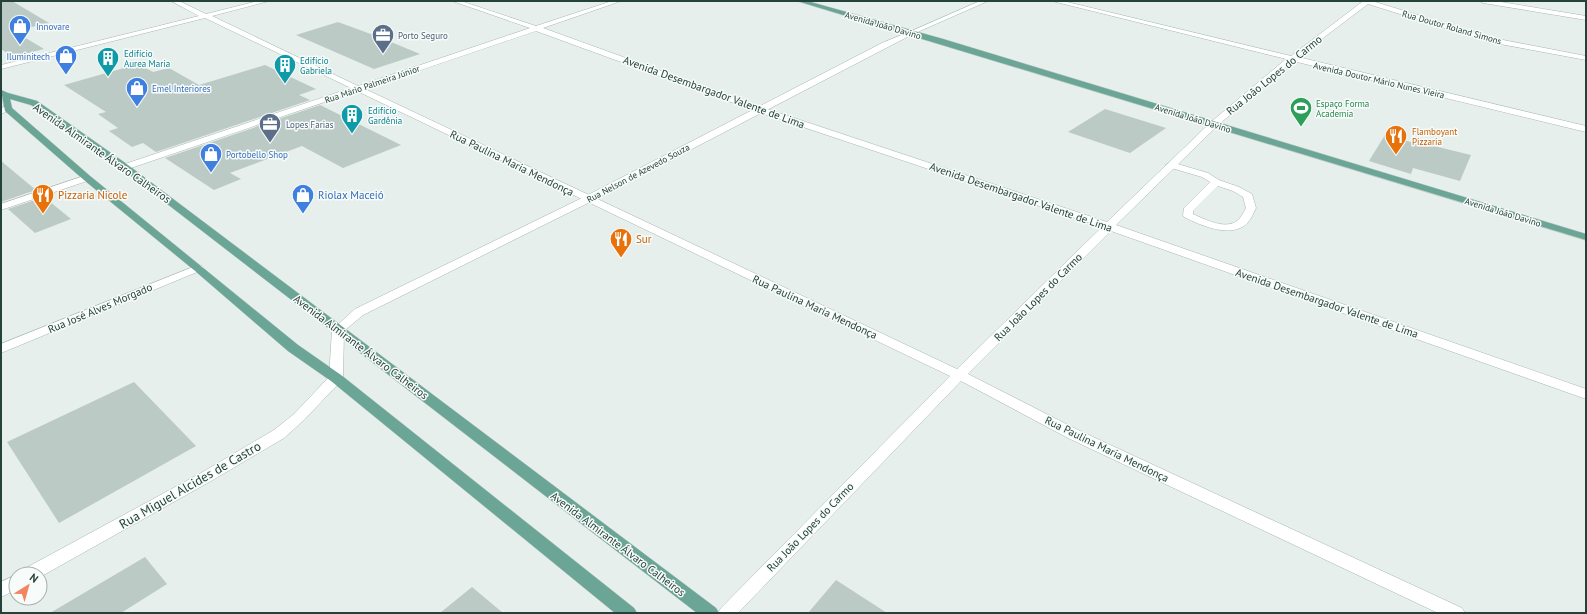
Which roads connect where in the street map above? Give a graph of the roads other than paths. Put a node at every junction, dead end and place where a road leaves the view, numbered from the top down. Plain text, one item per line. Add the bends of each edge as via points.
1 (174, 1) edge
2 (266, 1) edge
3 (455, 1) edge
4 (618, 1) edge
5 (800, 1) edge
6 (984, 1) edge
7 (1055, 1) edge
8 (1367, 1) edge
9 (1483, 1) edge
10 (206, 16) junction
11 (1586, 18) edge
12 (538, 28) junction
13 (911, 33) junction
14 (1586, 58) edge
15 (1291, 59) junction
16 (1, 67) edge
17 (357, 89) junction
18 (3, 93) edge
19 (5, 110) edge
20 (761, 110) junction
21 (1214, 124) junction
22 (1586, 129) edge
23 (1171, 165) junction
24 (125, 167) junction
25 (88, 178) junction
26 (1216, 182) junction
27 (588, 199) junction
28 (1, 207) edge
29 (1108, 226) junction
30 (1586, 237) edge
31 (198, 268) junction
32 (338, 330) junction
33 (1, 350) edge
34 (959, 375) junction
35 (336, 378) junction
36 (1586, 394) edge
37 (45, 566) edge
38 (628, 613) edge
39 (710, 613) edge
40 (726, 613) edge
41 (1456, 613) edge

1 - 10 street, Rua Paulina Maria Mendonça
2 - 10 street
3 - 12 street, Avenida Desembargador Valente de Lima
4 - 12 street, Rua Mário Palmeira Júnior
5 - 13 main road, Avenida João Davino
6 - 13 street, Rua Nelson de Azevedo Souza
7 - 15 street, Avenida Doutor Mário Nunes Vieira
8 - 14 street, Rua Doutor Roland Simons via 1492,40
8 - 15 street, Rua João Lopes do Carmo
9 - 11 street
10 - 16 street
10 - 17 street, Rua Paulina Maria Mendonça
12 - 17 street, Rua Mário Palmeira Júnior
12 - 20 street, Avenida Desembargador Valente de Lima
13 - 20 street, Rua Nelson de Azevedo Souza
13 - 21 main road, Avenida João Davino
15 - 21 street, Rua João Lopes do Carmo
15 - 22 street, Avenida Doutor Mário Nunes Vieira
17 - 24 street, Rua Mário Palmeira Júnior
17 - 27 street, Rua Paulina Maria Mendonça
18 - 19 main road, Avenida Almirante Álvaro Calheiros
18 - 24 main road, Avenida Almirante Álvaro Calheiros via 34,104
19 - 25 main road, Avenida Almirante Álvaro Calheiros
20 - 27 street, Rua Nelson de Azevedo Souza
20 - 29 street, Avenida Desembargador Valente de Lima
21 - 23 street, Rua João Lopes do Carmo
21 - 30 main road, Avenida João Davino
23 - 26 street via 1205,175
23 - 29 street, Rua João Lopes do Carmo
24 - 32 main road, Avenida Almirante Álvaro Calheiros
25 - 28 street
25 - 31 main road, Avenida Almirante Álvaro Calheiros
26 - 26 street via 1188,210 1188,215 1218,226 1233,227 1240,224 1251,208 1248,196
27 - 32 street, Rua Nelson de Azevedo Souza via 359,312
27 - 34 street, Rua Paulina Maria Mendonça
29 - 34 street, Rua João Lopes do Carmo
29 - 36 street, Avenida Desembargador Valente de Lima
31 - 33 street, Rua José Alves Morgado
31 - 35 main road, Avenida Almirante Álvaro Calheiros via 293,348
32 - 35 street
32 - 39 main road, Avenida Almirante Álvaro Calheiros
34 - 40 street, Rua João Lopes do Carmo
34 - 41 street, Rua Paulina Maria Mendonça via 1073,434
35 - 37 street, Rua Miguel Alcides de Castro via 279,434
35 - 38 main road, Avenida Almirante Álvaro Calheiros

